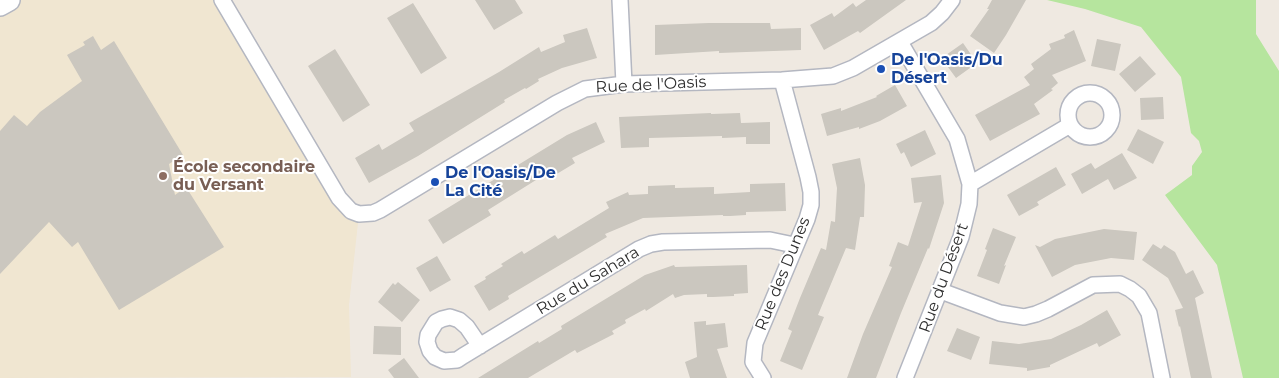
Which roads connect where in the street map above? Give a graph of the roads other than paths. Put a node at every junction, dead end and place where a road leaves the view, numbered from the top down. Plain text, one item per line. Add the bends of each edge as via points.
1 (9, 0) edge
2 (222, 0) edge
3 (620, 0) edge
4 (952, 0) edge
5 (0, 6) edge
6 (900, 42) junction
7 (782, 80) junction
8 (624, 84) junction
9 (1070, 125) dead end
10 (970, 184) junction
11 (794, 246) junction
12 (941, 291) junction
13 (480, 346) dead end
14 (763, 378) edge
15 (906, 378) edge
16 (1162, 378) edge

1 - 5 main road
2 - 8 street, Rue de l'Oasis via 339,198 351,211 359,214 380,210 573,94 599,86
3 - 8 street
4 - 6 street, Rue de l'Oasis via 936,19
6 - 7 street, Rue de l'Oasis via 844,73 823,78
6 - 10 street, Rue du Désert via 953,131
7 - 8 street, Rue de l'Oasis
7 - 11 street, Rue des Dunes via 811,192 807,219
9 - 10 street
10 - 12 street, Rue du Désert via 965,225
11 - 13 street, Rue du Sahara via 770,240 651,244
11 - 14 street, Rue des Dunes via 755,343 753,362
12 - 15 street, Rue du Désert
12 - 16 street via 1000,313 1024,316 1048,309 1093,286 1120,284 1139,296 1149,313

